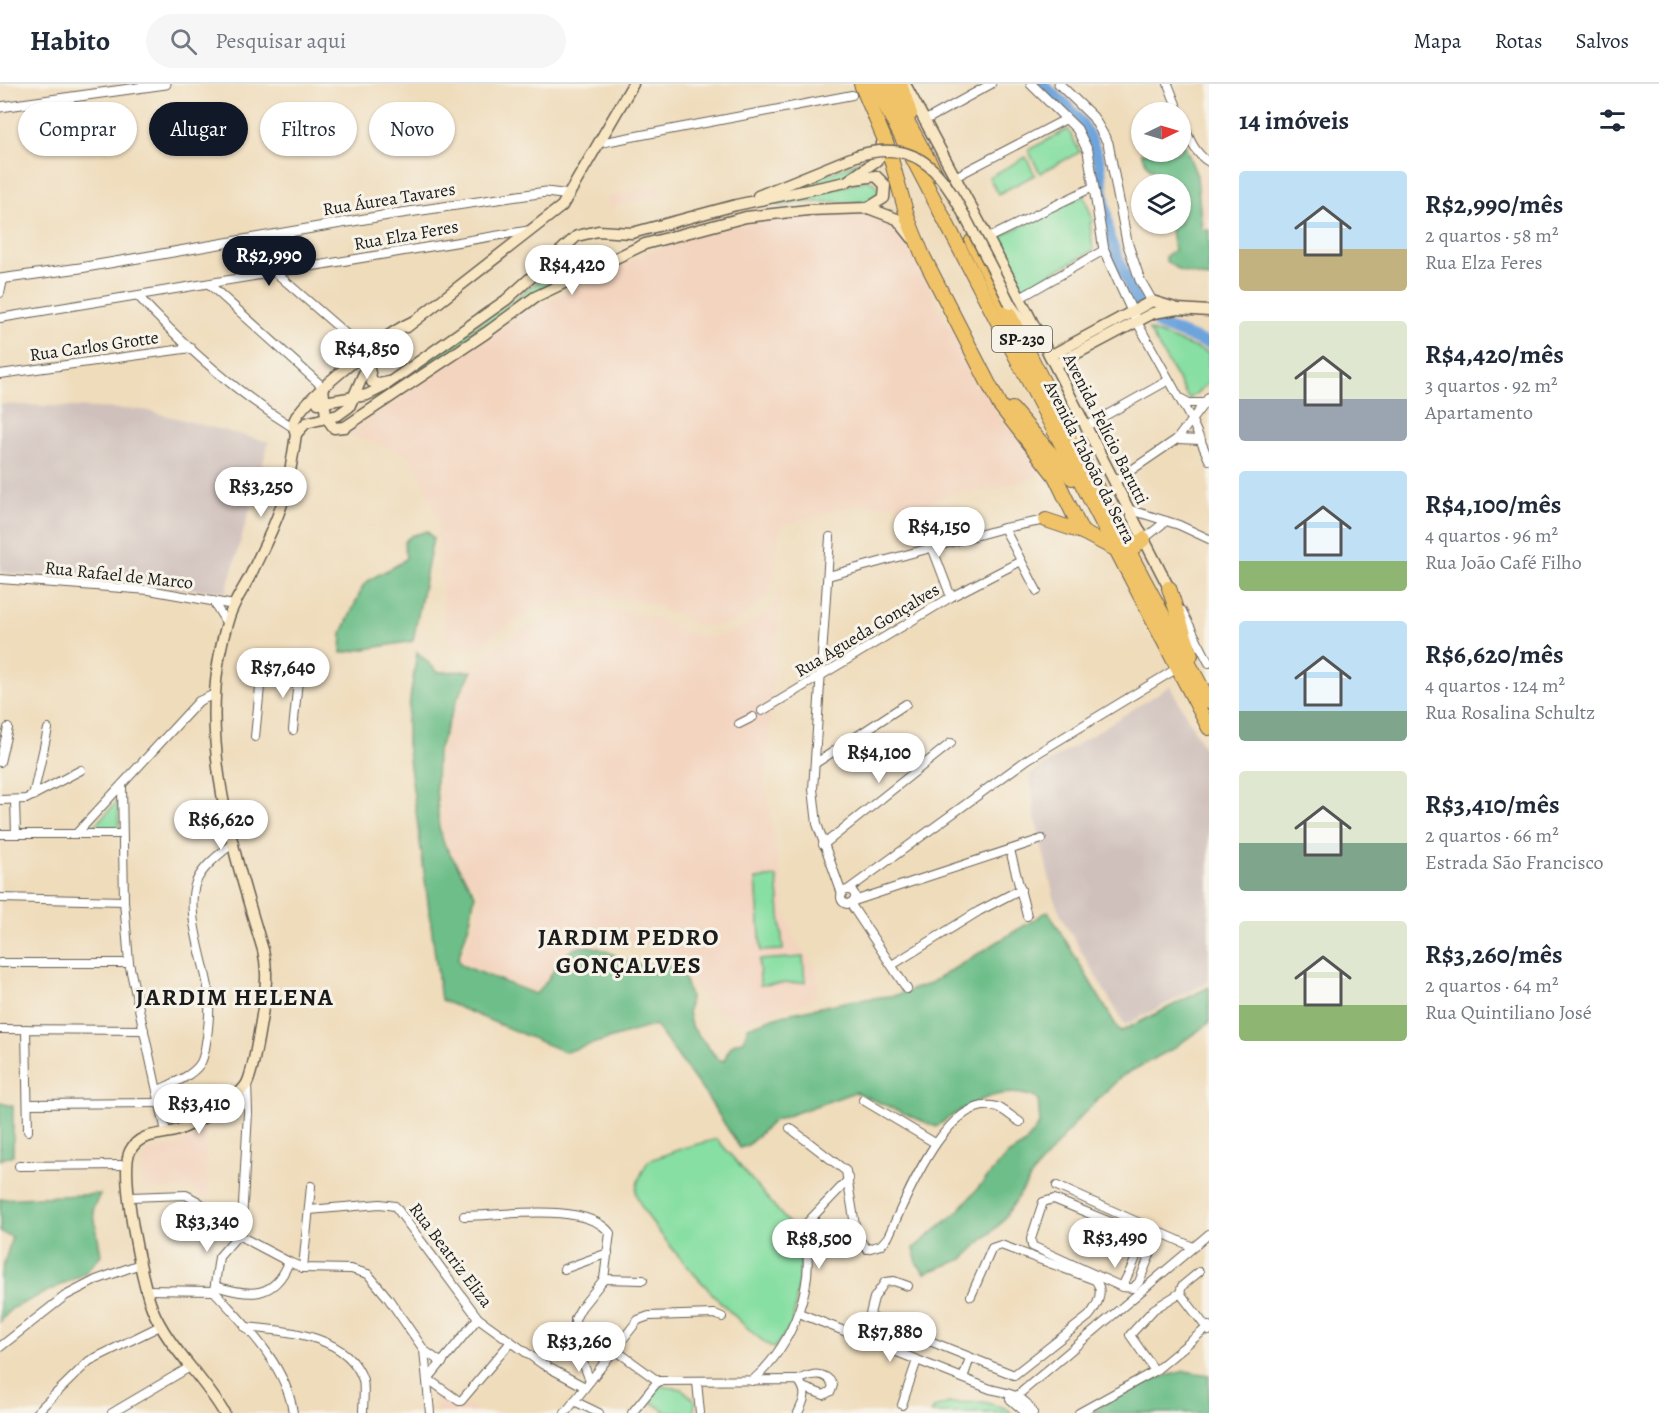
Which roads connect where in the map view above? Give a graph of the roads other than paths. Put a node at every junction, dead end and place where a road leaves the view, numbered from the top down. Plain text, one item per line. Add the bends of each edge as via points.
1 (166, 84) edge
2 (633, 84) edge
3 (874, 84) edge
4 (887, 84) edge
5 (900, 84) edge
6 (905, 84) edge
7 (991, 84) edge
8 (1030, 84) edge
9 (1059, 84) edge
10 (1170, 84) edge
11 (857, 89) edge
12 (1175, 102) edge
13 (0, 107) edge
14 (1066, 119) junction
15 (924, 121) junction
16 (881, 130) junction
17 (916, 136) junction
18 (1191, 140) edge
19 (600, 143) junction
20 (1209, 162) edge
21 (955, 177) junction
22 (846, 182) junction
23 (1093, 187) junction
24 (570, 195) junction
25 (736, 205) junction
26 (868, 208) junction
27 (534, 229) junction
28 (988, 238) junction
29 (565, 246) junction
30 (1104, 250) junction
31 (923, 256) junction
32 (276, 273) junction
33 (586, 274) junction
34 (2, 279) edge
35 (209, 284) junction
36 (0, 293) edge
37 (138, 296) junction
38 (1015, 301) junction
39 (1153, 309) junction
40 (1209, 311) edge
41 (1136, 317) junction
42 (0, 318) edge
43 (411, 322) junction
44 (191, 348) junction
45 (368, 353) junction
46 (1050, 356) junction
47 (368, 364) junction
48 (0, 374) edge
49 (1169, 380) junction
50 (987, 381) junction
51 (389, 382) junction
52 (323, 387) junction
53 (355, 398) junction
54 (1180, 398) junction
55 (324, 400) junction
56 (1207, 400) edge
57 (303, 409) junction
58 (326, 417) junction
59 (1192, 421) junction
60 (1085, 427) junction
61 (297, 430) junction
62 (1177, 439) junction
63 (1201, 440) junction
64 (1209, 460) edge
65 (1114, 482) junction
66 (1083, 487) junction
67 (1068, 504) junction
68 (1128, 509) junction
69 (1046, 520) junction
70 (1167, 521) junction
71 (1004, 528) junction
72 (1082, 532) junction
73 (830, 537) dead end
74 (1144, 539) junction
75 (1209, 539) edge
76 (932, 547) junction
77 (1113, 548) junction
78 (1129, 551) junction
79 (1021, 561) junction
80 (828, 576) junction
81 (0, 579) edge
82 (1169, 588) junction
83 (1037, 591) dead end
84 (951, 597) junction
85 (212, 600) junction
86 (234, 605) junction
87 (227, 624) junction
88 (1209, 663) edge
89 (1176, 669) junction
90 (299, 670) dead end
91 (1194, 672) junction
92 (219, 673) junction
93 (821, 675) junction
94 (261, 677) dead end
95 (215, 694) junction
96 (201, 699) junction
97 (1209, 700) edge
98 (906, 704) dead end
99 (762, 711) dead end
100 (214, 712) junction
101 (753, 717) dead end
102 (739, 724) dead end
103 (8, 728) dead end
104 (1209, 728) edge
105 (48, 729) dead end
106 (293, 730) dead end
107 (255, 737) dead end
108 (951, 743) dead end
109 (0, 762) edge
110 (816, 763) junction
111 (81, 770) dead end
112 (122, 785) junction
113 (33, 796) junction
114 (0, 800) edge
115 (15, 801) junction
116 (77, 833) junction
117 (0, 834) edge
118 (16, 834) junction
119 (122, 834) junction
120 (1042, 839) dead end
121 (234, 842) junction
122 (823, 845) junction
123 (1010, 850) junction
124 (1021, 889) junction
125 (845, 891) junction
126 (0, 898) edge
127 (124, 901) junction
128 (852, 902) junction
129 (1027, 916) dead end
130 (0, 963) edge
131 (129, 963) junction
132 (892, 965) junction
133 (907, 989) dead end
134 (0, 1029) edge
135 (26, 1029) junction
136 (144, 1030) junction
137 (247, 1084) junction
138 (157, 1091) junction
139 (233, 1098) junction
140 (863, 1100) dead end
141 (160, 1103) junction
142 (28, 1104) junction
143 (248, 1112) junction
144 (1020, 1122) dead end
145 (790, 1128) dead end
146 (28, 1131) dead end
147 (166, 1132) junction
148 (935, 1143) junction
149 (126, 1165) junction
150 (19, 1166) dead end
151 (849, 1179) junction
152 (311, 1186) dead end
153 (1057, 1186) dead end
154 (130, 1197) junction
155 (309, 1210) junction
156 (464, 1216) dead end
157 (1159, 1232) junction
158 (1209, 1234) edge
159 (238, 1235) junction
160 (1193, 1247) junction
161 (608, 1253) junction
162 (289, 1262) junction
163 (140, 1264) junction
164 (303, 1268) junction
165 (564, 1269) dead end
166 (1199, 1272) dead end
167 (604, 1279) junction
168 (643, 1280) dead end
169 (908, 1286) dead end
170 (1122, 1287) junction
171 (214, 1288) junction
172 (145, 1290) junction
173 (1180, 1293) junction
174 (971, 1296) dead end
175 (799, 1313) junction
176 (722, 1317) dead end
177 (478, 1318) junction
178 (160, 1326) junction
179 (245, 1327) junction
180 (1208, 1329) edge
181 (510, 1343) junction
182 (0, 1347) edge
183 (614, 1349) junction
184 (424, 1350) junction
185 (970, 1358) junction
186 (917, 1360) junction
187 (442, 1363) junction
188 (190, 1367) junction
189 (1155, 1371) junction
190 (428, 1378) junction
191 (963, 1378) junction
192 (798, 1380) junction
193 (658, 1381) junction
194 (752, 1381) junction
195 (697, 1382) junction
196 (587, 1384) junction
197 (805, 1388) junction
198 (1015, 1398) junction
199 (574, 1401) junction
200 (902, 1405) dead end
201 (36, 1413) edge
202 (112, 1413) edge
203 (224, 1413) edge
204 (293, 1413) edge
205 (363, 1413) edge
206 (430, 1413) edge
207 (565, 1413) edge
208 (599, 1413) edge
209 (632, 1413) edge
210 (700, 1413) edge
211 (798, 1413) edge
212 (1026, 1413) edge
213 (1033, 1413) edge
214 (1079, 1413) edge

1 - 13 street
2 - 19 main road
3 - 66 highway, Avenida Taboão da Serra / SP-230
4 - 17 highway, Avenida Taboão da Serra / SP-230
5 - 17 highway
6 - 15 main road
7 - 15 street
8 - 14 street
9 - 39 street via 1092,117 1108,143 1127,242
10 - 12 street
11 - 16 highway
11 - 19 street
14 - 21 street
14 - 23 street via 1083,137
15 - 21 main road
16 - 22 main road via 881,155
16 - 31 highway
17 - 78 highway, Avenida Taboão da Serra / SP-230
18 - 20 street via 1199,155
19 - 24 main road
21 - 28 main road
22 - 25 main road
22 - 26 main road via 872,175 881,179 885,185 884,198
23 - 28 street
23 - 30 street
24 - 27 main road
24 - 34 street, Rua Áurea Tavares via 546,192 388,215
25 - 29 main road via 632,233 586,232
25 - 38 main road, bridge via 856,156 901,153 936,170 954,194
26 - 31 main road via 897,219
26 - 33 main road via 746,217 628,250
27 - 32 street, Rua Elza Feres
27 - 43 main road
28 - 38 main road
29 - 33 main road via 562,267 570,273
29 - 51 main road via 506,300
30 - 38 street
30 - 41 street
31 - 50 highway
32 - 35 street, Rua Elza Feres
32 - 45 street
33 - 58 main road via 535,297 351,424 334,428
34 - 36 street
35 - 37 street, Rua Elza Feres
35 - 52 street
37 - 42 street, Rua Elza Feres
37 - 44 street
38 - 46 main road, Avenida Felício Barutti
39 - 40 main road
39 - 41 main road
41 - 46 main road via 1081,346
41 - 49 street
43 - 45 main road
43 - 47 main road
44 - 48 street, Rua Carlos Grotte
44 - 61 street via 266,410
45 - 47 main road
45 - 52 main road
46 - 60 main road, Avenida Felício Barutti
47 - 51 main road via 372,382
47 - 53 main road
49 - 54 street
49 - 60 street
50 - 66 highway
50 - 67 highway via 1009,420 1055,476
51 - 53 main road
52 - 55 main road
52 - 57 main road
53 - 55 main road
53 - 58 main road via 343,412
54 - 56 street via 1189,403
54 - 59 street
55 - 57 main road
55 - 58 main road
56 - 59 street
57 - 61 main road via 296,417
58 - 61 main road
59 - 62 street
59 - 63 street
60 - 65 main road, Avenida Felício Barutti
61 - 86 main road via 282,504
62 - 63 street
62 - 65 street
63 - 64 street
65 - 68 main road, Avenida Felício Barutti
66 - 77 highway, Avenida Taboão da Serra / SP-230
67 - 69 highway
67 - 72 highway
68 - 70 street
68 - 74 main road, Avenida Felício Barutti
69 - 71 street
69 - 72 highway
70 - 74 street
70 - 75 street
71 - 76 street
71 - 79 street
72 - 77 highway
73 - 80 street
74 - 78 highway
74 - 82 main road, Avenida Felício Barutti
76 - 80 street
76 - 84 street
77 - 78 highway
77 - 89 highway, Avenida Taboão da Serra / SP-230
78 - 91 highway, Avenida Taboão da Serra / SP-230
79 - 83 street
79 - 84 street, Rua Agueda Gonçalves
80 - 93 street
81 - 85 street, Rua Rafael de Marco via 149,590
82 - 88 street, Avenida Felício Barutti
82 - 91 highway
84 - 93 street, Rua Agueda Gonçalves
85 - 86 street, Rua Rafael de Marco
85 - 87 street
86 - 87 main road
87 - 92 main road
89 - 104 highway, Avenida Taboão da Serra / SP-230
89 - 125 street via 1028,759
90 - 106 street
91 - 97 highway, Avenida Taboão da Serra / SP-230
92 - 95 main road
92 - 96 street
93 - 99 street, Rua Agueda Gonçalves
93 - 110 street
94 - 107 street
95 - 96 street
95 - 100 main road
96 - 100 street
96 - 112 street
98 - 110 street
100 - 121 main road via 217,767
101 - 102 street
103 - 109 street
105 - 113 street
108 - 122 street
110 - 122 street via 814,805
111 - 113 street
112 - 116 street
112 - 119 street
113 - 115 street
114 - 115 street
115 - 118 street
116 - 118 street
116 - 119 street
117 - 118 street
119 - 127 street
120 - 123 street
121 - 137 main road via 267,975
121 - 138 street via 207,866 194,892 196,933 209,989 204,1055 194,1070
122 - 125 street
123 - 124 street
123 - 128 street
124 - 129 street
124 - 132 street
125 - 128 street via 854,894
126 - 127 street
127 - 131 street
128 - 132 street
130 - 131 street
131 - 136 street
132 - 133 street
134 - 135 street
135 - 136 street
135 - 142 street
136 - 138 street
137 - 139 main road
137 - 143 street
138 - 141 street
139 - 143 street
139 - 147 main road via 199,1120
140 - 148 street
141 - 142 street
141 - 147 street
142 - 146 street
143 - 159 street via 244,1211
144 - 148 street via 997,1107 981,1107 967,1112
145 - 151 street via 840,1164
147 - 149 main road via 136,1143
148 - 151 street via 881,1245 867,1249 857,1237
149 - 150 street
149 - 154 main road
151 - 175 street via 802,1228 808,1251
152 - 155 street
153 - 157 street
154 - 159 street via 186,1195
154 - 163 main road
155 - 164 street
155 - 177 street, Rua Beatriz Eliza via 395,1206
156 - 161 street via 573,1215 603,1224 610,1233
157 - 160 street
157 - 170 street via 1139,1282 1132,1288
158 - 160 street
159 - 162 street
159 - 171 street via 219,1257
160 - 198 street
161 - 165 street
161 - 167 street
162 - 164 street
162 - 171 street via 274,1286 257,1293
163 - 172 main road
163 - 182 street via 65,1296
164 - 184 street via 351,1269 368,1274
166 - 173 street via 1182,1286
167 - 168 street
167 - 196 street via 575,1319 574,1331
169 - 185 street via 885,1282 870,1308 873,1318
170 - 170 street via 1032,1246 1043,1202 1054,1199 1137,1233 1139,1247
171 - 172 street
171 - 179 street
172 - 178 main road
173 - 180 street
173 - 189 street via 1154,1309 1130,1335
174 - 185 street via 992,1248 1001,1245 1095,1280 1100,1291 1089,1316 1017,1374 1010,1375
175 - 186 street
175 - 194 street via 762,1373
176 - 183 street via 644,1317
177 - 181 street, Rua Beatriz Eliza
177 - 187 street
178 - 188 main road
178 - 201 street via 89,1361
179 - 204 street via 285,1381
179 - 205 street via 289,1331 328,1344 352,1362 363,1382
180 - 189 street
181 - 190 street via 461,1401
181 - 196 street, Rua Beatriz Eliza
183 - 193 street
183 - 196 street
184 - 187 street
184 - 190 street
185 - 191 street
186 - 191 street
186 - 200 street
187 - 190 street
188 - 202 street
188 - 203 main road
189 - 214 street
190 - 206 street
191 - 198 street
192 - 194 street
192 - 197 street
192 - 197 street via 818,1374 828,1377 833,1385 824,1395
193 - 195 street
193 - 209 street
194 - 195 street
195 - 210 street
196 - 199 street
197 - 211 street via 806,1398
198 - 212 street
198 - 213 street via 1025,1401
199 - 207 street
199 - 208 street

